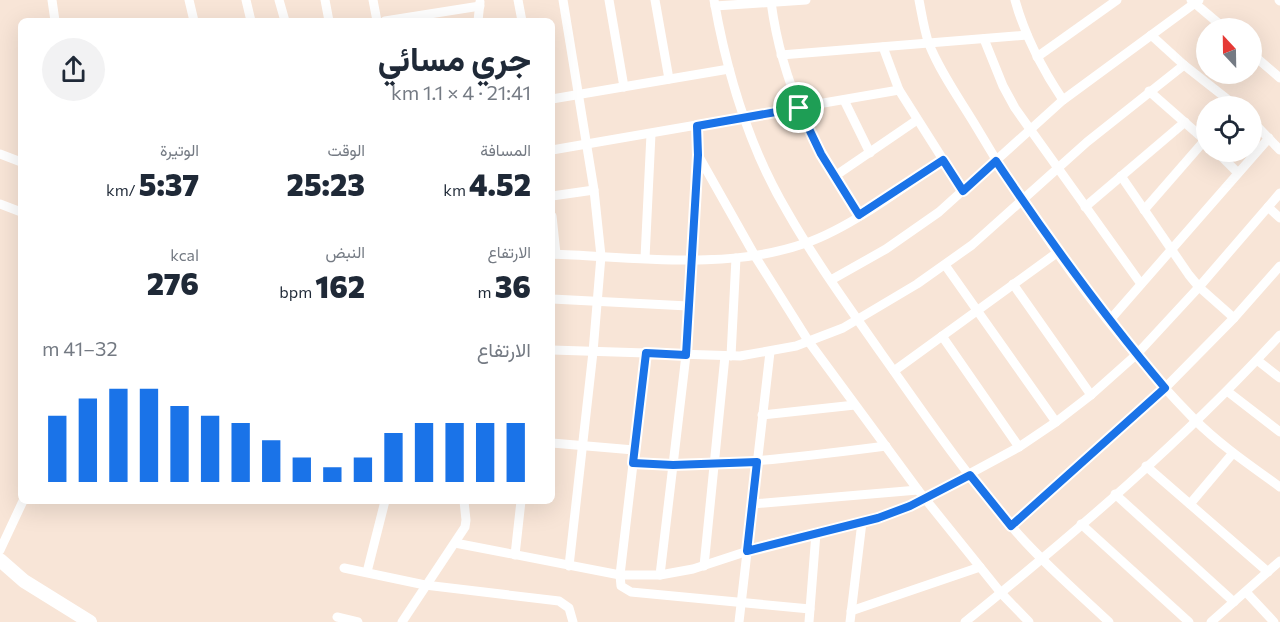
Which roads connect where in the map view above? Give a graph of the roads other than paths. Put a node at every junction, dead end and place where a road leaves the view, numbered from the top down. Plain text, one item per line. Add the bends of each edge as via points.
1 (51, 0) edge
2 (189, 0) edge
3 (246, 0) edge
4 (279, 0) edge
5 (325, 0) edge
6 (373, 0) edge
7 (518, 0) edge
8 (563, 0) edge
9 (609, 0) edge
10 (655, 0) edge
11 (806, 0) edge
12 (919, 0) edge
13 (1015, 0) edge
14 (1117, 0) edge
15 (1195, 1) edge
16 (771, 2) junction
17 (480, 3) edge
18 (714, 3) edge
19 (54, 18) edge
20 (193, 18) edge
21 (250, 18) edge
22 (284, 18) edge
23 (328, 18) edge
24 (376, 18) edge
25 (424, 18) edge
26 (478, 18) edge
27 (521, 18) edge
28 (1213, 18) edge
29 (1027, 35) junction
30 (1151, 35) junction
31 (984, 39) junction
32 (929, 44) junction
33 (883, 47) junction
34 (781, 55) junction
35 (1037, 57) junction
36 (1262, 62) edge
37 (1184, 65) junction
38 (729, 69) junction
39 (1280, 78) edge
40 (669, 79) junction
41 (624, 87) junction
42 (899, 90) junction
43 (1149, 91) junction
44 (580, 94) junction
45 (1223, 96) edge
46 (555, 98) edge
47 (844, 100) junction
48 (1063, 100) junction
49 (799, 108) junction
50 (744, 118) junction
51 (917, 120) junction
52 (1185, 122) junction
53 (697, 126) junction
54 (1029, 130) junction
55 (1262, 131) edge
56 (1196, 132) edge
57 (651, 134) junction
58 (1269, 138) junction
59 (587, 144) junction
60 (555, 149) edge
61 (1280, 150) edge
62 (1196, 152) edge
63 (870, 153) junction
64 (0, 154) edge
65 (698, 155) junction
66 (943, 160) junction
67 (18, 161) edge
68 (996, 161) junction
69 (1227, 162) edge
70 (1057, 169) junction
71 (1238, 173) junction
72 (835, 176) junction
73 (1121, 176) junction
74 (594, 190) junction
75 (963, 191) junction
76 (1280, 193) edge
77 (555, 196) edge
78 (1023, 201) junction
79 (0, 204) edge
80 (1085, 207) junction
81 (1268, 207) junction
82 (1144, 210) junction
83 (18, 212) edge
84 (859, 215) junction
85 (1280, 218) edge
86 (806, 243) junction
87 (1171, 250) junction
88 (1058, 252) junction
89 (555, 254) edge
90 (601, 256) junction
91 (755, 256) junction
92 (645, 258) junction
93 (736, 258) junction
94 (692, 260) junction
95 (945, 265) junction
96 (1280, 267) edge
97 (831, 280) junction
98 (1013, 284) junction
99 (1141, 284) junction
100 (1199, 287) junction
101 (555, 299) edge
102 (597, 301) junction
103 (688, 306) junction
104 (977, 310) junction
105 (1234, 318) junction
106 (859, 320) junction
107 (1109, 321) junction
108 (1280, 335) edge
109 (942, 336) junction
110 (809, 342) junction
111 (555, 350) edge
112 (593, 352) junction
113 (770, 352) junction
114 (646, 353) junction
115 (1137, 354) junction
116 (686, 355) junction
117 (728, 356) junction
118 (1257, 360) junction
119 (894, 370) junction
120 (1280, 378) edge
121 (1165, 388) junction
122 (1227, 391) junction
123 (1091, 395) junction
124 (855, 405) junction
125 (762, 415) junction
126 (1196, 421) junction
127 (1056, 422) junction
128 (1280, 432) edge
129 (555, 443) edge
130 (583, 446) junction
131 (886, 446) junction
132 (1018, 447) junction
133 (634, 450) junction
134 (1233, 453) junction
135 (757, 462) junction
136 (633, 463) junction
137 (714, 464) junction
138 (673, 465) junction
139 (1146, 466) junction
140 (970, 475) junction
141 (1280, 487) edge
142 (918, 490) junction
143 (1115, 494) junction
144 (925, 498) junction
145 (22, 504) edge
146 (385, 504) edge
147 (464, 504) edge
148 (521, 504) edge
149 (752, 504) junction
150 (1190, 504) junction
151 (862, 522) junction
152 (1081, 524) junction
153 (1011, 526) junction
154 (816, 533) junction
155 (455, 543) junction
156 (0, 550) edge
157 (747, 551) junction
158 (515, 555) junction
159 (1041, 559) junction
160 (0, 560) edge
161 (1280, 561) edge
162 (569, 566) junction
163 (704, 566) junction
164 (980, 567) junction
165 (344, 568) dead end
166 (367, 572) junction
167 (1268, 572) junction
168 (620, 575) junction
169 (660, 575) junction
170 (425, 585) junction
171 (1246, 592) junction
172 (1001, 593) junction
173 (741, 602) junction
174 (1234, 602) junction
175 (810, 609) junction
176 (851, 611) junction
177 (337, 617) dead end
178 (90, 622) edge
179 (358, 622) edge
180 (402, 622) edge
181 (573, 622) edge
182 (739, 622) edge
183 (809, 622) edge
184 (850, 622) edge
185 (965, 622) edge
186 (1029, 622) edge
187 (1109, 622) edge
188 (1189, 622) edge
189 (1211, 622) edge
190 (1274, 622) edge

1 - 19 street
2 - 20 street
3 - 21 street
4 - 22 street
5 - 23 street
6 - 24 street
7 - 27 street
8 - 44 street
9 - 41 street
10 - 40 street
11 - 16 street
12 - 32 street
13 - 29 street
14 - 35 street
15 - 28 street
15 - 30 street
16 - 18 street
16 - 34 street
17 - 25 street
17 - 26 street
18 - 38 street
29 - 31 street
29 - 35 street
30 - 37 street
30 - 48 street
31 - 32 street
31 - 54 street via 1003,86
32 - 33 street
32 - 68 street
33 - 34 street
33 - 42 street
34 - 49 street
35 - 48 street
36 - 39 street
37 - 43 street
37 - 45 street
38 - 40 street
38 - 50 street
40 - 41 street
41 - 44 street
42 - 47 street
42 - 51 street
43 - 52 street
43 - 70 street
44 - 46 street
44 - 59 street
47 - 49 street
47 - 63 street
48 - 54 street
49 - 50 street
49 - 72 street
50 - 53 street
50 - 86 street via 771,182
51 - 63 street
51 - 66 street
52 - 56 street
52 - 73 street
53 - 57 street
53 - 65 street
54 - 68 street
54 - 70 street
55 - 58 street
57 - 59 street
57 - 92 street
58 - 61 street
58 - 71 street
59 - 60 street
59 - 74 street
62 - 82 street
63 - 72 street
64 - 67 street
65 - 91 street
65 - 94 street
66 - 75 street
66 - 84 street
68 - 75 street
68 - 78 street
69 - 71 street
70 - 78 street
70 - 80 street
71 - 87 street
72 - 84 street
73 - 80 street
73 - 82 street
74 - 77 street
74 - 90 street
75 - 97 street via 913,231
76 - 81 street
78 - 88 street
78 - 95 street
79 - 83 street
80 - 99 street
81 - 85 street
81 - 100 street
82 - 87 street
84 - 86 street
86 - 91 street
86 - 97 street
87 - 99 street
87 - 100 street
88 - 98 street
88 - 107 street
89 - 90 street
90 - 92 street
90 - 102 street
91 - 93 street
91 - 110 street
92 - 94 street
93 - 94 street
93 - 117 street
94 - 103 street
95 - 104 street
95 - 106 street
96 - 105 street
97 - 106 street
98 - 104 street
98 - 123 street
99 - 107 street
100 - 105 street
100 - 115 street
101 - 102 street
102 - 103 street
102 - 112 street
103 - 116 street
104 - 109 street
104 - 127 street
105 - 121 street
106 - 110 street
106 - 119 street
107 - 115 street
108 - 118 street
109 - 119 street
109 - 132 street
110 - 113 street
110 - 124 street
111 - 112 street
112 - 114 street
112 - 130 street
113 - 117 street
113 - 125 street
114 - 116 street
114 - 133 street
115 - 121 street
115 - 123 street
116 - 117 street
116 - 138 street
117 - 137 street
118 - 120 street
118 - 122 street
119 - 140 street
121 - 126 street
121 - 153 street
122 - 126 street
122 - 128 street
123 - 127 street
124 - 125 street
124 - 131 street
125 - 135 street
126 - 134 street
126 - 139 street
127 - 132 street
129 - 130 street
130 - 133 street
130 - 162 street
131 - 135 street
131 - 142 street
132 - 140 street
133 - 136 street
134 - 141 street
134 - 150 street
135 - 137 street
135 - 149 street
136 - 138 street
136 - 168 street
137 - 138 street
137 - 163 street
138 - 169 street
139 - 143 street
139 - 150 street
140 - 144 street
140 - 153 street
142 - 144 street
142 - 149 street
143 - 152 street
143 - 174 street
144 - 151 street
144 - 164 street
145 - 156 street
146 - 166 street
147 - 155 street via 465,527
148 - 158 street
149 - 157 street
150 - 167 street
151 - 154 street
151 - 176 street
152 - 159 street
152 - 188 street
153 - 159 street
154 - 157 street
154 - 175 street
155 - 158 street
155 - 170 street
157 - 163 street
157 - 173 street
158 - 162 street
159 - 172 street
159 - 187 street
160 - 178 street via 24,581
161 - 167 street
162 - 168 street
163 - 169 street
164 - 172 street
164 - 176 street
165 - 166 street
166 - 170 street
167 - 171 street
168 - 169 street
168 - 173 street via 621,586 631,592
170 - 180 street
170 - 181 street via 559,601 569,608
171 - 174 street
171 - 190 street
172 - 185 street
172 - 186 street
173 - 175 street
173 - 182 street
174 - 189 street
175 - 183 street
176 - 184 street
177 - 179 street

